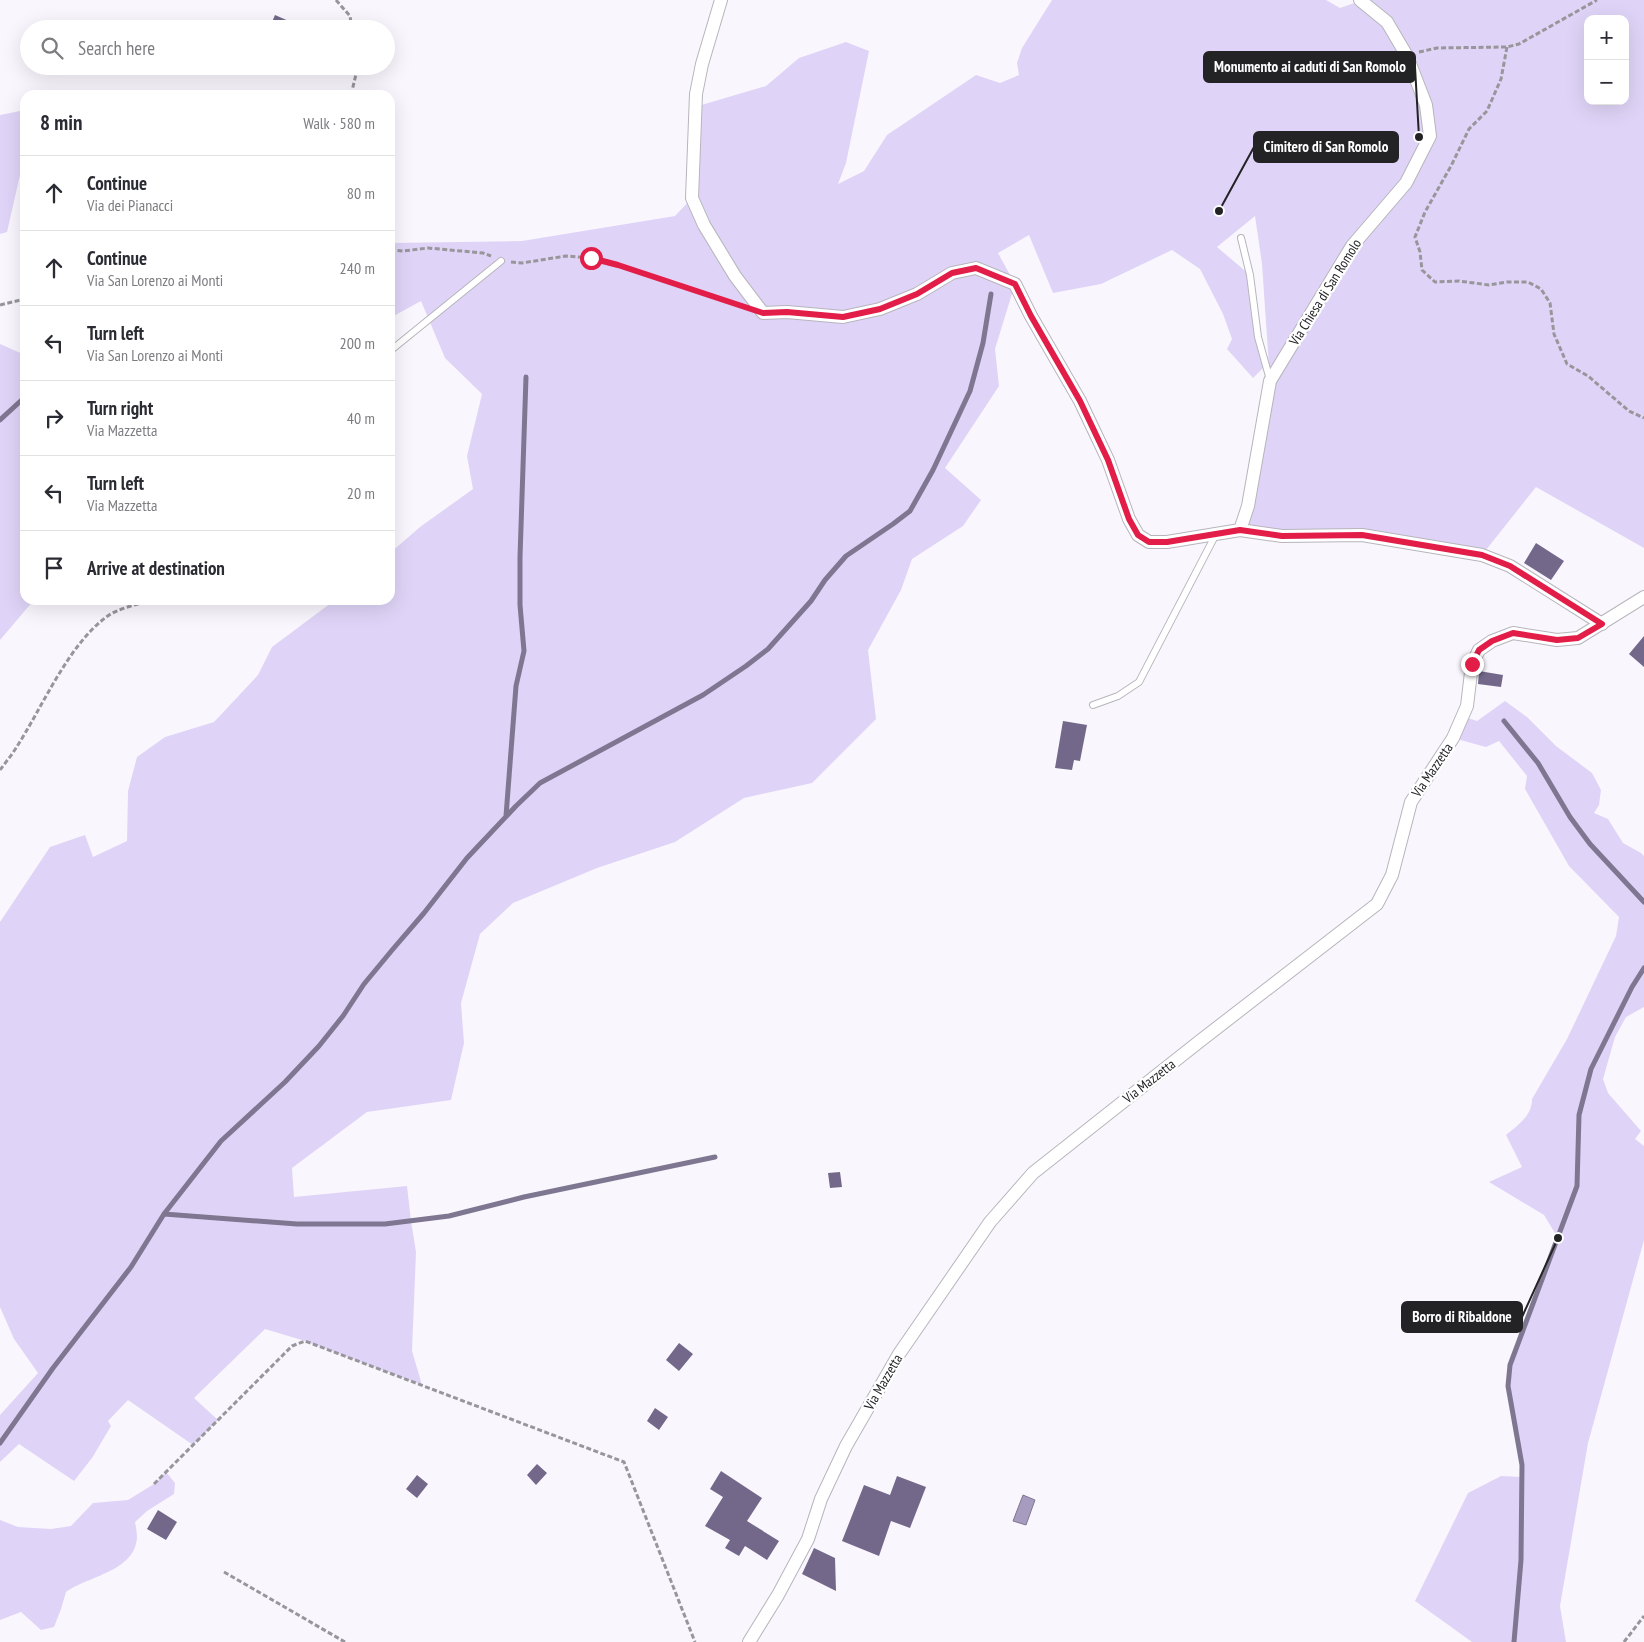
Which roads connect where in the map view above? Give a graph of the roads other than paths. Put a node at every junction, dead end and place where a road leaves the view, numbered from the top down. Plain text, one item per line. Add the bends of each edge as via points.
1 (722, 0) edge
2 (1360, 0) edge
3 (1241, 238) dead end
4 (501, 261) road end
5 (395, 347) edge
6 (1270, 381) junction
7 (1240, 530) junction
8 (1216, 534) junction
9 (1644, 597) edge
10 (1602, 624) junction
11 (1093, 705) dead end
12 (749, 1642) edge

1 - 8 street via 696,94 692,198 704,225 735,276 763,313 843,317 880,309 917,294 952,273 976,268 1015,284 1080,401 1138,535 1149,542 1167,542
2 - 6 street, Via Chiesa di San Romolo via 1387,22 1407,56 1426,104 1430,136 1406,183 1352,246
3 - 6 lane via 1250,274 1258,337
4 - 5 lane
6 - 7 street, Via Chiesa di San Romolo via 1248,506
7 - 8 street
7 - 10 street via 1282,536 1362,535 1482,555 1510,566
8 - 11 lane via 1139,682 1118,696
9 - 10 street, Via Mazzetta
10 - 12 street, Via Mazzetta via 1578,638 1557,640 1513,633 1479,650 1472,664 1467,706 1453,738 1411,802 1392,875 1377,904 1033,1173 990,1222 899,1354 851,1438 821,1499 808,1539

